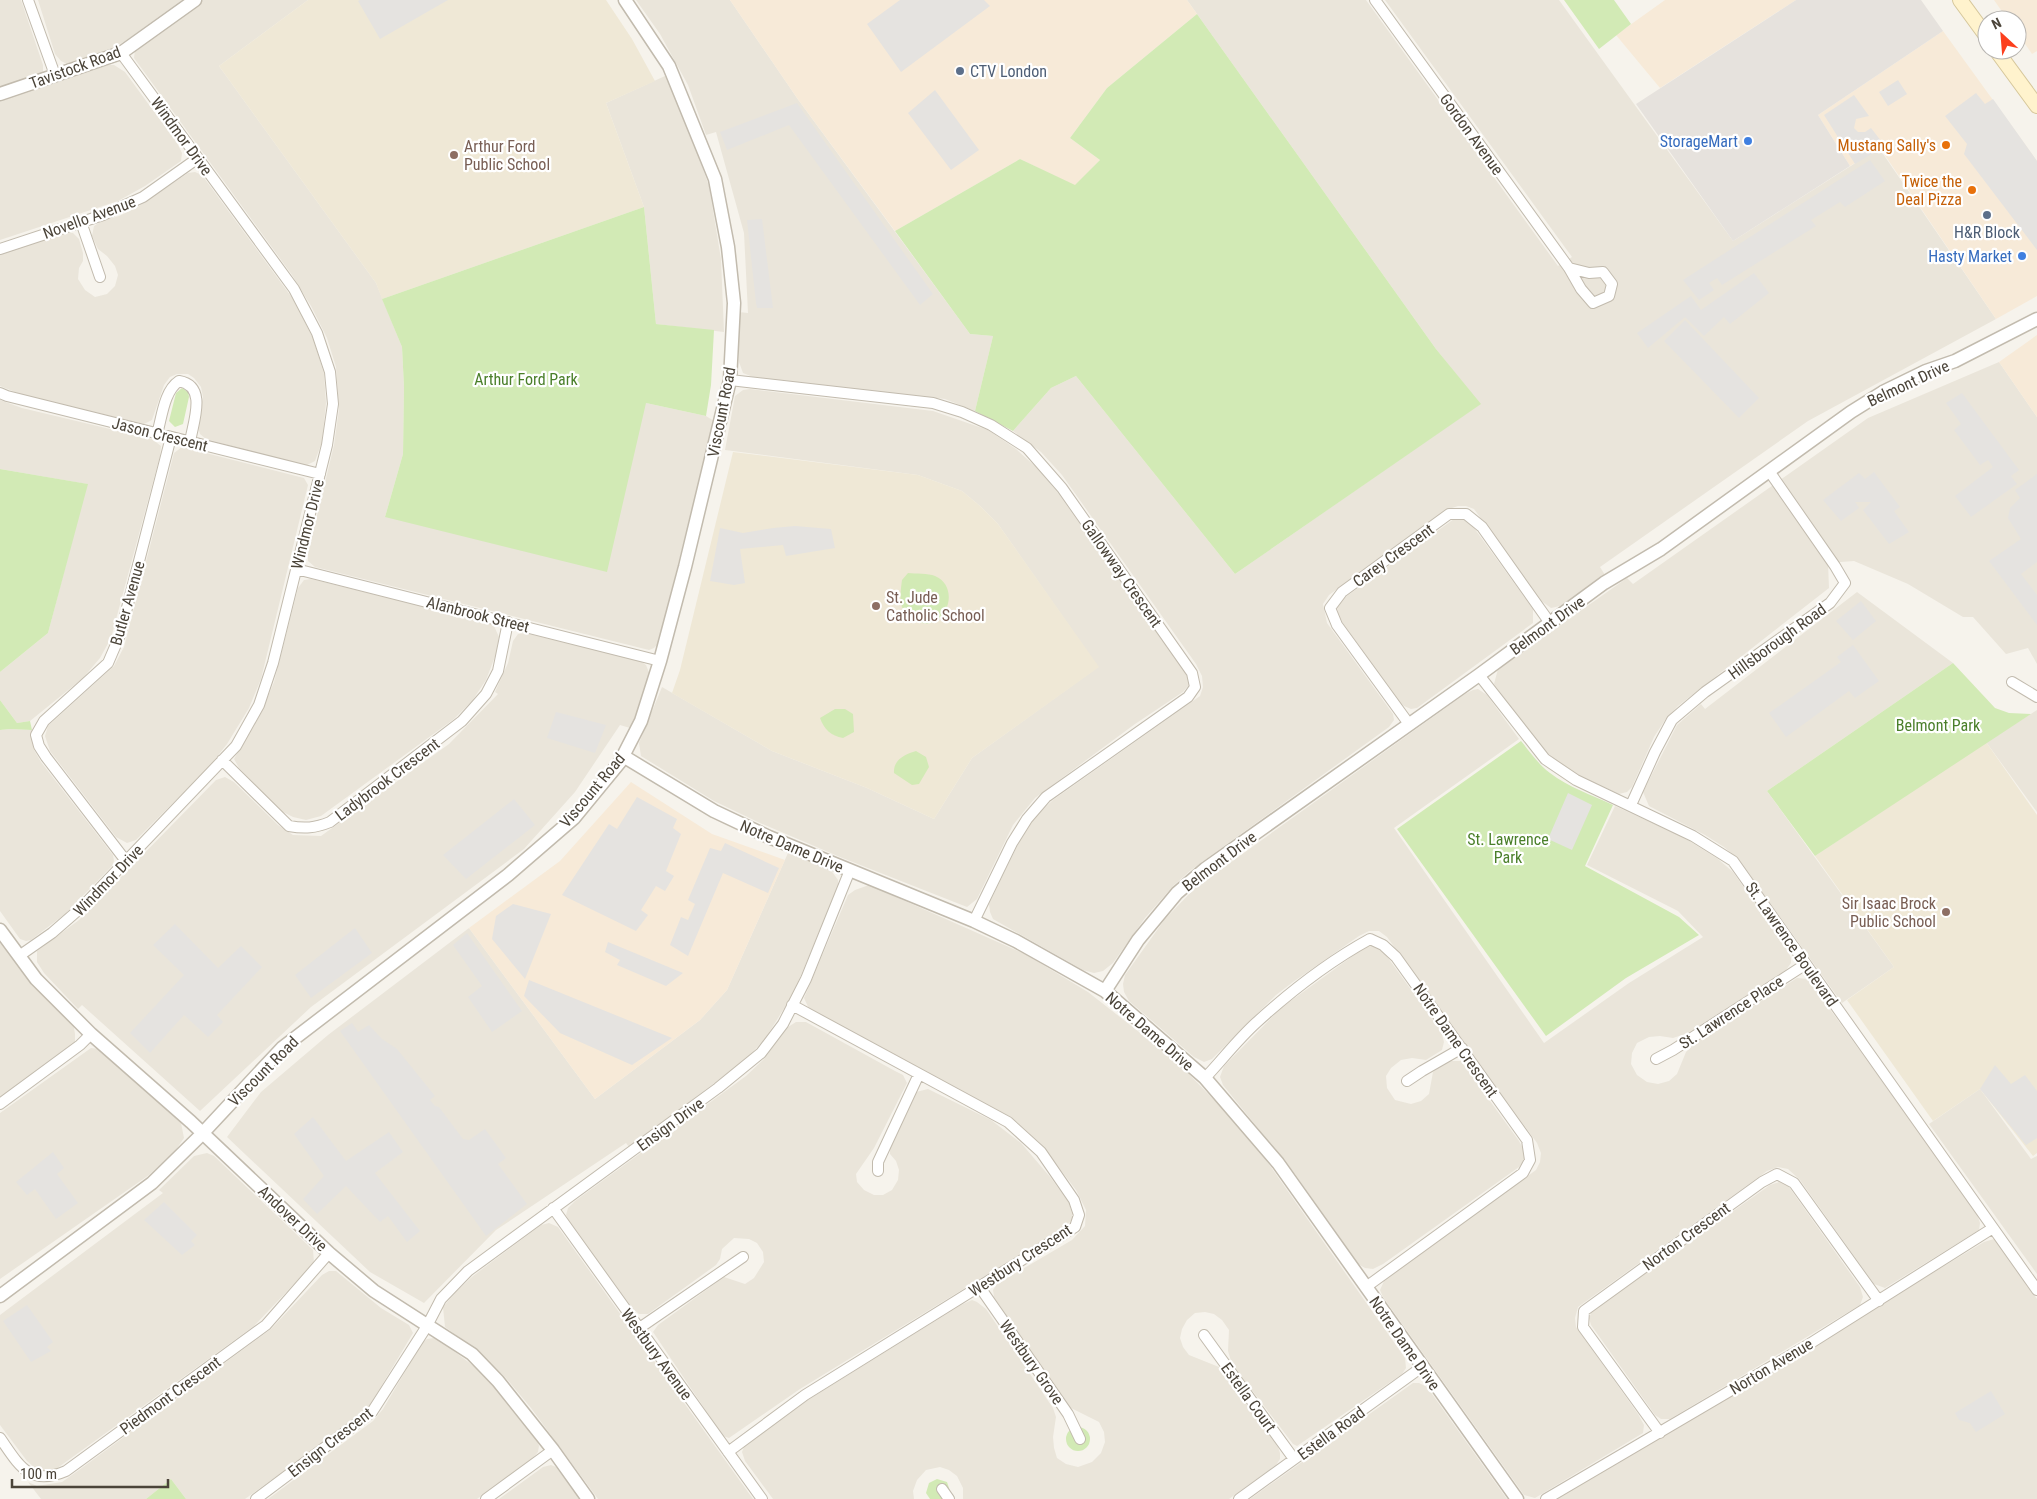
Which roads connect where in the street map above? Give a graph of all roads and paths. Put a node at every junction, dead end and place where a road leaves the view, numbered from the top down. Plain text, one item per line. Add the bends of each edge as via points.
1 (28, 0) edge
2 (195, 0) edge
3 (625, 0) edge
4 (1374, 0) edge
5 (1960, 0) edge
6 (1977, 23) edge
7 (121, 53) junction
8 (2003, 60) edge
9 (55, 75) junction
10 (0, 94) edge
11 (2037, 106) edge
12 (198, 158) junction
13 (82, 222) junction
14 (0, 249) edge
15 (1569, 268) dead end
16 (100, 277) dead end
17 (2037, 319) edge
18 (730, 380) junction
19 (0, 393) edge
20 (158, 434) junction
21 (170, 437) junction
22 (190, 442) junction
23 (1769, 471) junction
24 (320, 474) junction
25 (296, 569) junction
26 (508, 622) junction
27 (1550, 622) junction
28 (660, 661) junction
29 (1478, 675) junction
30 (2012, 682) dead end
31 (2037, 697) edge
32 (1409, 724) junction
33 (623, 756) junction
34 (222, 760) junction
35 (1631, 805) junction
36 (126, 861) junction
37 (850, 870) junction
38 (974, 921) junction
39 (0, 930) edge
40 (19, 956) junction
41 (1806, 964) junction
42 (1105, 991) junction
43 (792, 1006) junction
44 (91, 1034) junction
45 (1462, 1048) junction
46 (1656, 1059) dead end
47 (919, 1074) junction
48 (1205, 1078) junction
49 (1407, 1081) dead end
50 (0, 1104) edge
51 (202, 1133) junction
52 (878, 1171) dead end
53 (553, 1208) junction
54 (1993, 1228) junction
55 (329, 1253) junction
56 (743, 1257) dead end
57 (979, 1286) junction
58 (1366, 1287) junction
59 (2037, 1290) edge
60 (0, 1296) edge
61 (1879, 1301) junction
62 (427, 1326) junction
63 (638, 1329) junction
64 (1204, 1335) dead end
65 (1422, 1366) junction
66 (1660, 1433) junction
67 (0, 1438) edge
68 (1080, 1439) dead end
69 (553, 1450) junction
70 (728, 1452) junction
71 (1294, 1459) junction
72 (942, 1489) dead end
73 (256, 1499) edge
74 (486, 1499) edge
75 (588, 1499) edge
76 (762, 1499) edge
77 (949, 1499) edge
78 (1239, 1499) edge
79 (1517, 1499) edge
80 (1546, 1499) edge

1 - 9 street
2 - 7 street, Tavistock Road
3 - 18 street, Viscount Road via 669,66 715,178 734,303
4 - 15 street, Gordon Avenue
5 - 6 main road
7 - 9 street, Tavistock Road
7 - 12 street, Windmor Drive
8 - 11 main road
9 - 10 street, Tavistock Road
12 - 13 street, Novello Avenue via 143,197
12 - 24 street, Windmor Drive via 294,289 317,334 330,372 333,404
13 - 14 street, Novello Avenue
13 - 16 street
17 - 23 street, Belmont Drive via 1955,361 1883,392
18 - 28 street, Viscount Road
18 - 38 street, Gallowway Crescent via 933,403 991,425 1027,448 1062,488 1192,673 1195,687 1188,697 1046,797 1026,819
19 - 20 street, Jason Crescent
20 - 21 street, Jason Crescent
20 - 22 street via 168,394 180,381 188,382 195,389 197,399
21 - 22 street, Jason Crescent
21 - 36 street, Butler Avenue via 120,635 108,663 44,721 36,735 46,758
22 - 24 street, Jason Crescent
23 - 27 street, Belmont Drive
23 - 35 street, Hillsborough Road via 1845,582 1830,603 1705,692 1672,720
24 - 25 street, Windmor Drive
25 - 26 street, Alanbrook Street
25 - 34 street, Windmor Drive via 273,664 259,705 236,746
26 - 28 street, Alanbrook Street
26 - 34 street, Ladybrook Crescent via 498,671 486,694 462,721 330,822 304,829 290,826
27 - 29 street, Belmont Drive
27 - 32 street, Carey Crescent via 1482,527 1466,514 1449,514 1342,592 1330,608 1336,625
28 - 33 street, Viscount Road via 641,721
29 - 32 street, Belmont Drive
29 - 35 street, St. Lawrence Boulevard via 1545,760 1576,780
30 - 31 street
32 - 42 street, Belmont Drive via 1205,869 1177,893 1138,940
33 - 37 street, Notre Dame Drive via 714,811
33 - 51 street, Viscount Road via 574,818 508,875 282,1048
34 - 36 street, Windmor Drive
35 - 41 street, St. Lawrence Boulevard via 1694,836 1733,861
36 - 40 street, Windmor Drive via 83,906
37 - 38 street, Notre Dame Drive
37 - 43 street, Ensign Drive
38 - 42 street, Notre Dame Drive
39 - 40 street, Andover Drive
40 - 44 street, Andover Drive via 36,979
41 - 46 street, St. Lawrence Place
41 - 54 street, St. Lawrence Boulevard
42 - 48 street, Notre Dame Drive
43 - 47 street, Westbury Crescent
43 - 53 street, Ensign Drive via 762,1053
44 - 50 street
44 - 51 street, Andover Drive
45 - 48 street, Notre Dame Crescent via 1396,957 1370,939 1311,978 1269,1012
45 - 49 street
45 - 58 street, Notre Dame Crescent via 1527,1140 1530,1160 1523,1172
47 - 52 street via 878,1162
47 - 57 street, Westbury Crescent via 1008,1122 1041,1152 1074,1200 1079,1214 1075,1227
48 - 58 street, Notre Dame Drive via 1278,1163
51 - 55 street, Andover Drive
51 - 60 street, Viscount Road via 152,1184
53 - 62 street, Ensign Drive via 468,1271 441,1299
53 - 63 street, Westbury Avenue
54 - 59 street, St. Lawrence Boulevard
54 - 61 street, Norton Avenue
55 - 62 street, Andover Drive via 374,1291
55 - 67 street, Piedmont Crescent via 266,1326 66,1472 51,1478 36,1477 20,1466
56 - 63 street
57 - 68 street, Westbury Grove via 1068,1414
57 - 70 street, Westbury Crescent via 804,1395
58 - 65 street, Notre Dame Drive
61 - 66 street, Norton Avenue
61 - 66 street, Norton Crescent via 1794,1183 1777,1174 1762,1182 1584,1311 1583,1327
62 - 69 street, Andover Drive via 472,1354
62 - 73 street, Ensign Crescent via 372,1412
63 - 70 street, Westbury Avenue
64 - 71 street, Estella Court
65 - 71 street, Estella Road
65 - 79 street, Notre Dame Drive
66 - 80 street, Norton Avenue
69 - 74 street
69 - 75 street, Andover Drive
70 - 76 street, Westbury Avenue
71 - 78 street, Estella Road
72 - 77 street

